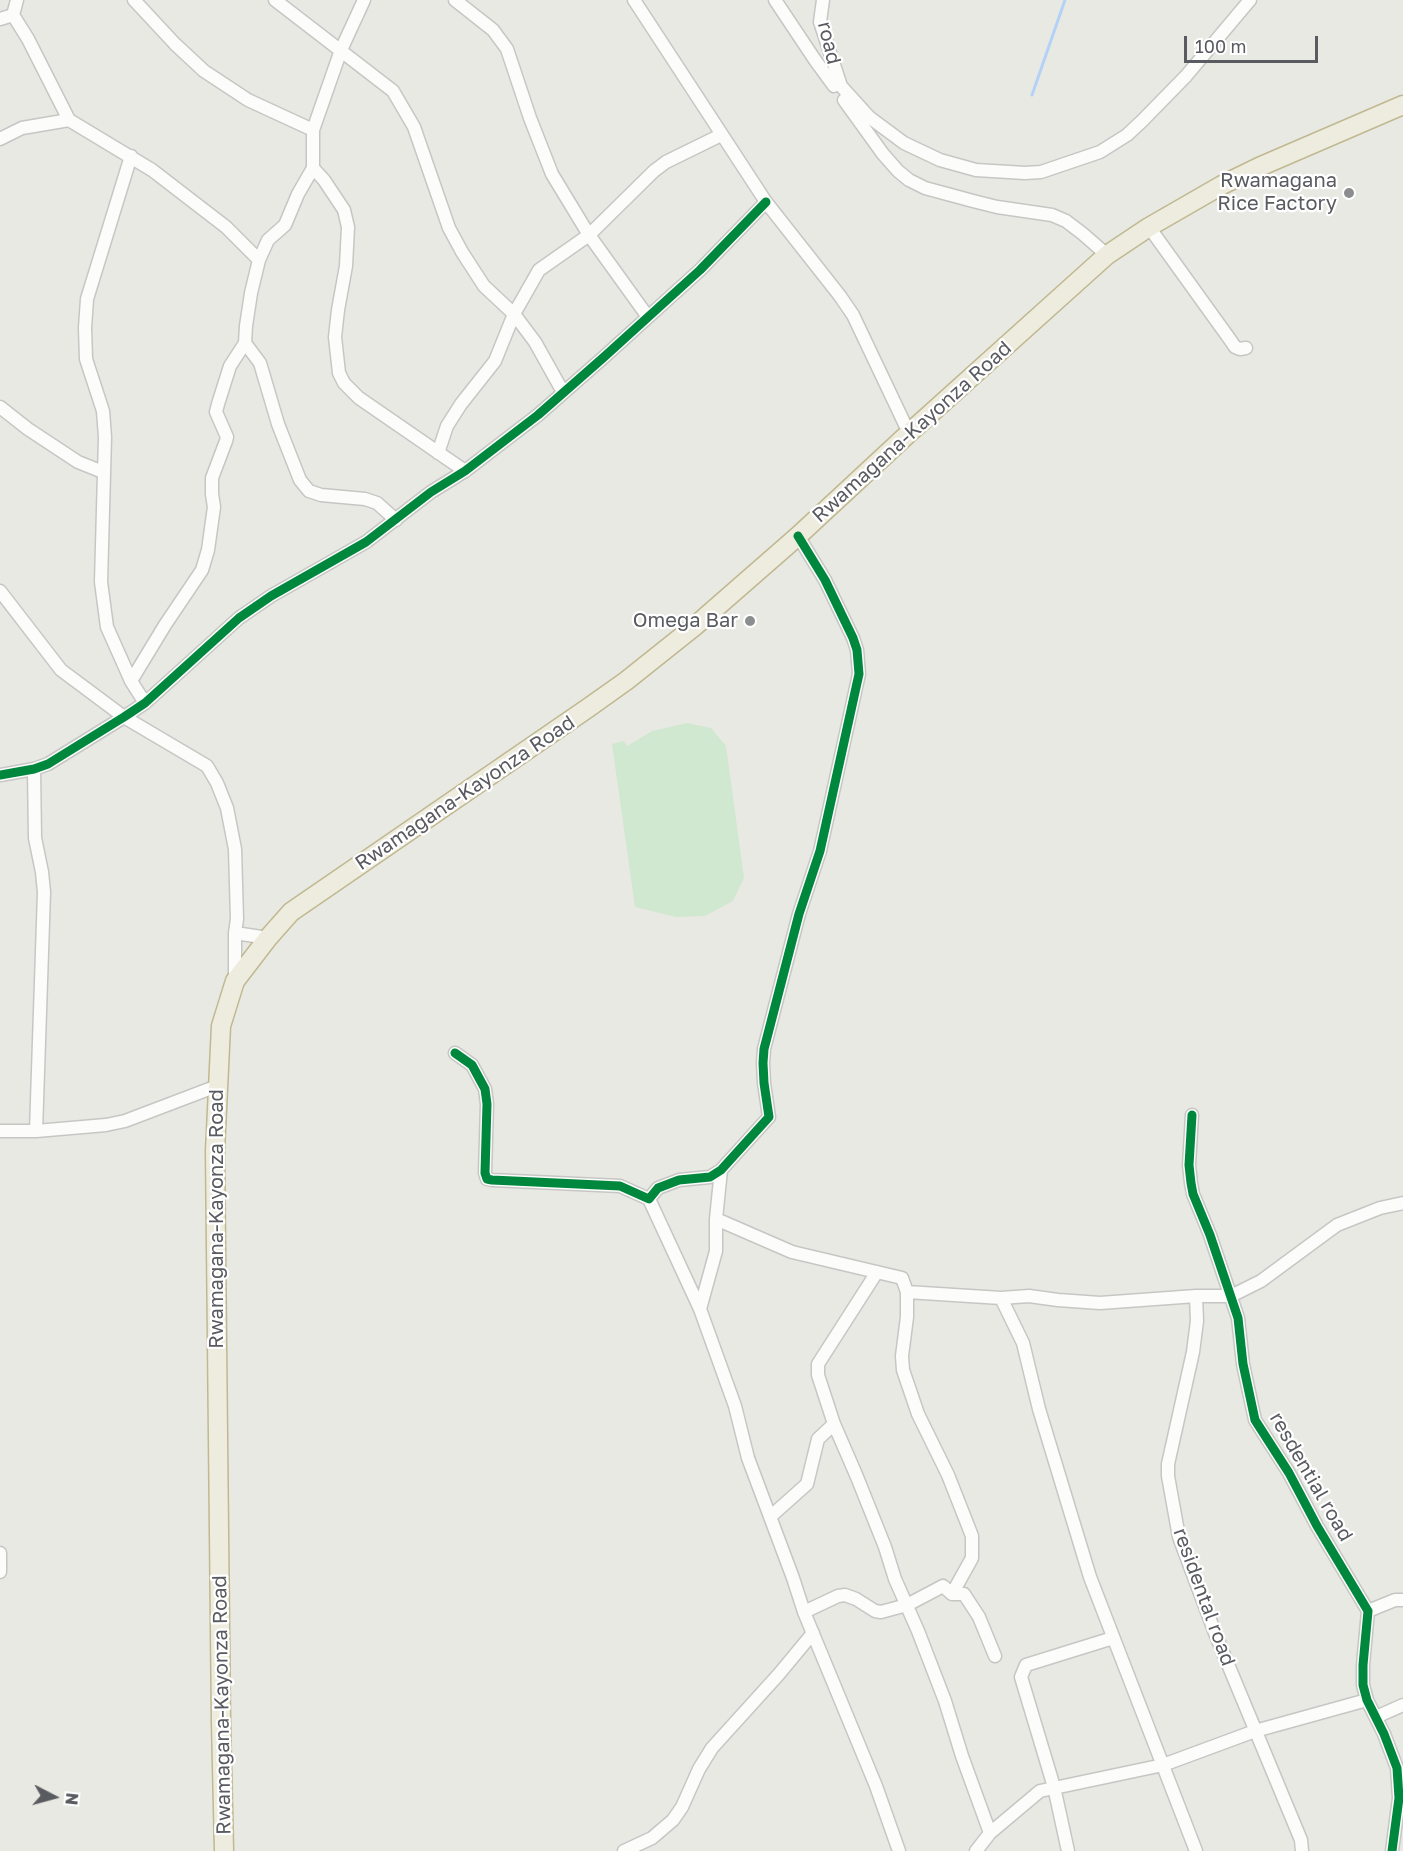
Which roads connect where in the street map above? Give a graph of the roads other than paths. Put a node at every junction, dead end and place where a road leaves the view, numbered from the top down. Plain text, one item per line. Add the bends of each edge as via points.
1 (17, 0) edge
2 (134, 0) edge
3 (275, 0) edge
4 (364, 0) edge
5 (455, 0) edge
6 (634, 0) edge
7 (775, 0) edge
8 (823, 0) edge
9 (1250, 0) edge
10 (13, 15) junction
11 (0, 19) edge
12 (341, 50) junction
13 (835, 82) junction
14 (1403, 105) edge
15 (69, 120) junction
16 (313, 130) junction
17 (721, 135) junction
18 (0, 139) edge
19 (131, 156) junction
20 (313, 168) junction
21 (766, 202) junction
22 (1149, 227) junction
23 (589, 235) junction
24 (1107, 255) junction
25 (259, 260) junction
26 (514, 314) junction
27 (648, 317) junction
28 (245, 343) junction
29 (1246, 348) dead end
30 (563, 392) junction
31 (0, 407) edge
32 (909, 433) junction
33 (438, 453) junction
34 (465, 471) junction
35 (103, 472) junction
36 (396, 520) junction
37 (798, 536) junction
38 (0, 591) edge
39 (131, 681) junction
40 (145, 703) junction
41 (124, 717) junction
42 (34, 770) junction
43 (0, 775) edge
44 (236, 933) junction
45 (268, 938) junction
46 (235, 981) junction
47 (455, 1053) dead end
48 (217, 1086) junction
49 (1192, 1115) dead end
50 (0, 1131) edge
51 (36, 1131) junction
52 (721, 1170) junction
53 (649, 1199) junction
54 (1403, 1203) edge
55 (716, 1219) junction
56 (877, 1272) junction
57 (907, 1292) junction
58 (1196, 1296) junction
59 (1231, 1296) junction
60 (1001, 1298) junction
61 (700, 1309) junction
62 (834, 1424) junction
63 (770, 1517) junction
64 (0, 1553) edge
65 (0, 1572) edge
66 (952, 1594) junction
67 (1403, 1600) edge
68 (906, 1605) junction
69 (1368, 1611) junction
70 (804, 1612) junction
71 (813, 1633) junction
72 (1113, 1638) junction
73 (995, 1656) dead end
74 (1367, 1700) junction
75 (1403, 1705) edge
76 (1377, 1718) junction
77 (1255, 1731) junction
78 (1163, 1765) junction
79 (1053, 1787) junction
80 (990, 1833) junction
81 (224, 1851) edge
82 (624, 1851) edge
83 (899, 1851) edge
84 (976, 1851) edge
85 (1068, 1851) edge
86 (1196, 1851) edge
87 (1302, 1851) edge
88 (1392, 1851) edge

1 - 10 street
2 - 16 street via 204,71 248,100
3 - 12 street
4 - 12 street
5 - 23 street via 494,30 507,49 552,174
6 - 17 street
7 - 13 street
8 - 13 street, road via 820,22
9 - 13 street via 1186,75 1127,135 1100,152 1041,171 976,170 940,160 904,143 869,117
10 - 11 street
10 - 15 street
12 - 16 street
12 - 26 street via 393,91 414,127 453,236 484,286
13 - 24 street via 877,146 909,180 997,207 1052,215
14 - 22 highway, Rwamagana-Kayonza Road via 1222,185
15 - 18 street via 22,128
15 - 19 street
16 - 20 street
17 - 21 street
17 - 23 street via 660,166
19 - 25 street via 226,227
19 - 35 street via 87,299 86,359 103,411
20 - 25 street via 285,225 268,240
20 - 33 street via 344,210 348,227 335,337 339,373 359,398
21 - 27 street
21 - 32 street via 853,315
22 - 24 highway, Rwamagana-Kayonza Road
22 - 29 street via 1231,341 1240,349
23 - 26 street via 539,270
23 - 27 street
24 - 32 highway, Rwamagana-Kayonza Road
25 - 28 street
26 - 30 street
26 - 33 street via 495,361 460,404
27 - 30 street
28 - 36 street via 260,363 278,424 300,480 309,491 377,503
28 - 39 street via 230,366 216,412 227,437 212,478 214,507 202,570
30 - 34 street
31 - 35 street via 78,462
32 - 37 highway, Rwamagana-Kayonza Road
33 - 34 street
34 - 36 street
35 - 39 street via 102,593 107,627
36 - 40 street via 239,618
37 - 45 highway, Rwamagana-Kayonza Road via 626,681 291,912
37 - 52 street via 853,638 859,674 820,851 799,914 764,1049 769,1117
38 - 41 street via 61,670
39 - 40 street
40 - 41 street
41 - 42 street
41 - 44 street via 207,766 217,783 227,808 235,849
42 - 43 street
42 - 51 street via 35,838 44,892
44 - 45 street
44 - 46 street
45 - 46 highway, Rwamagana-Kayonza Road
46 - 48 highway, Rwamagana-Kayonza Road via 221,1026
47 - 53 street via 472,1065 486,1089 487,1179 620,1186
48 - 51 street via 106,1125
48 - 81 highway, Rwamagana-Kayonza Road
49 - 59 street, resdential road via 1189,1165 1193,1194
50 - 51 street
52 - 53 street via 710,1177 679,1180 658,1188
52 - 55 street
53 - 61 street
54 - 59 street via 1337,1225 1261,1281
55 - 56 street via 792,1252
55 - 61 street via 716,1251
56 - 57 street via 902,1278
56 - 62 street via 818,1364
57 - 60 street
57 - 66 street via 903,1370 918,1414 972,1536 972,1558
58 - 59 street
58 - 60 street via 1100,1303 1029,1296
58 - 77 street, residental road via 1193,1352 1168,1476 1186,1558
59 - 69 street, resdential road via 1255,1420
60 - 72 street via 1023,1343 1073,1522
61 - 63 street
62 - 63 street via 818,1439 807,1484
62 - 68 street
63 - 70 street
64 - 65 street
66 - 68 street via 943,1586
66 - 73 street via 964,1594 970,1602
67 - 69 street
68 - 70 street via 881,1612 845,1595
68 - 80 street via 945,1701
69 - 74 street via 1363,1665
70 - 71 street
71 - 82 street via 712,1748 673,1820 652,1838
71 - 83 street
72 - 78 street
72 - 79 street via 1026,1665 1021,1677
74 - 76 street
74 - 77 street
75 - 76 street
76 - 88 street via 1397,1768 1399,1798
77 - 78 street
77 - 87 street, residental road via 1301,1840
78 - 79 street
78 - 86 street
79 - 80 street via 1040,1791
79 - 85 street
80 - 84 street

